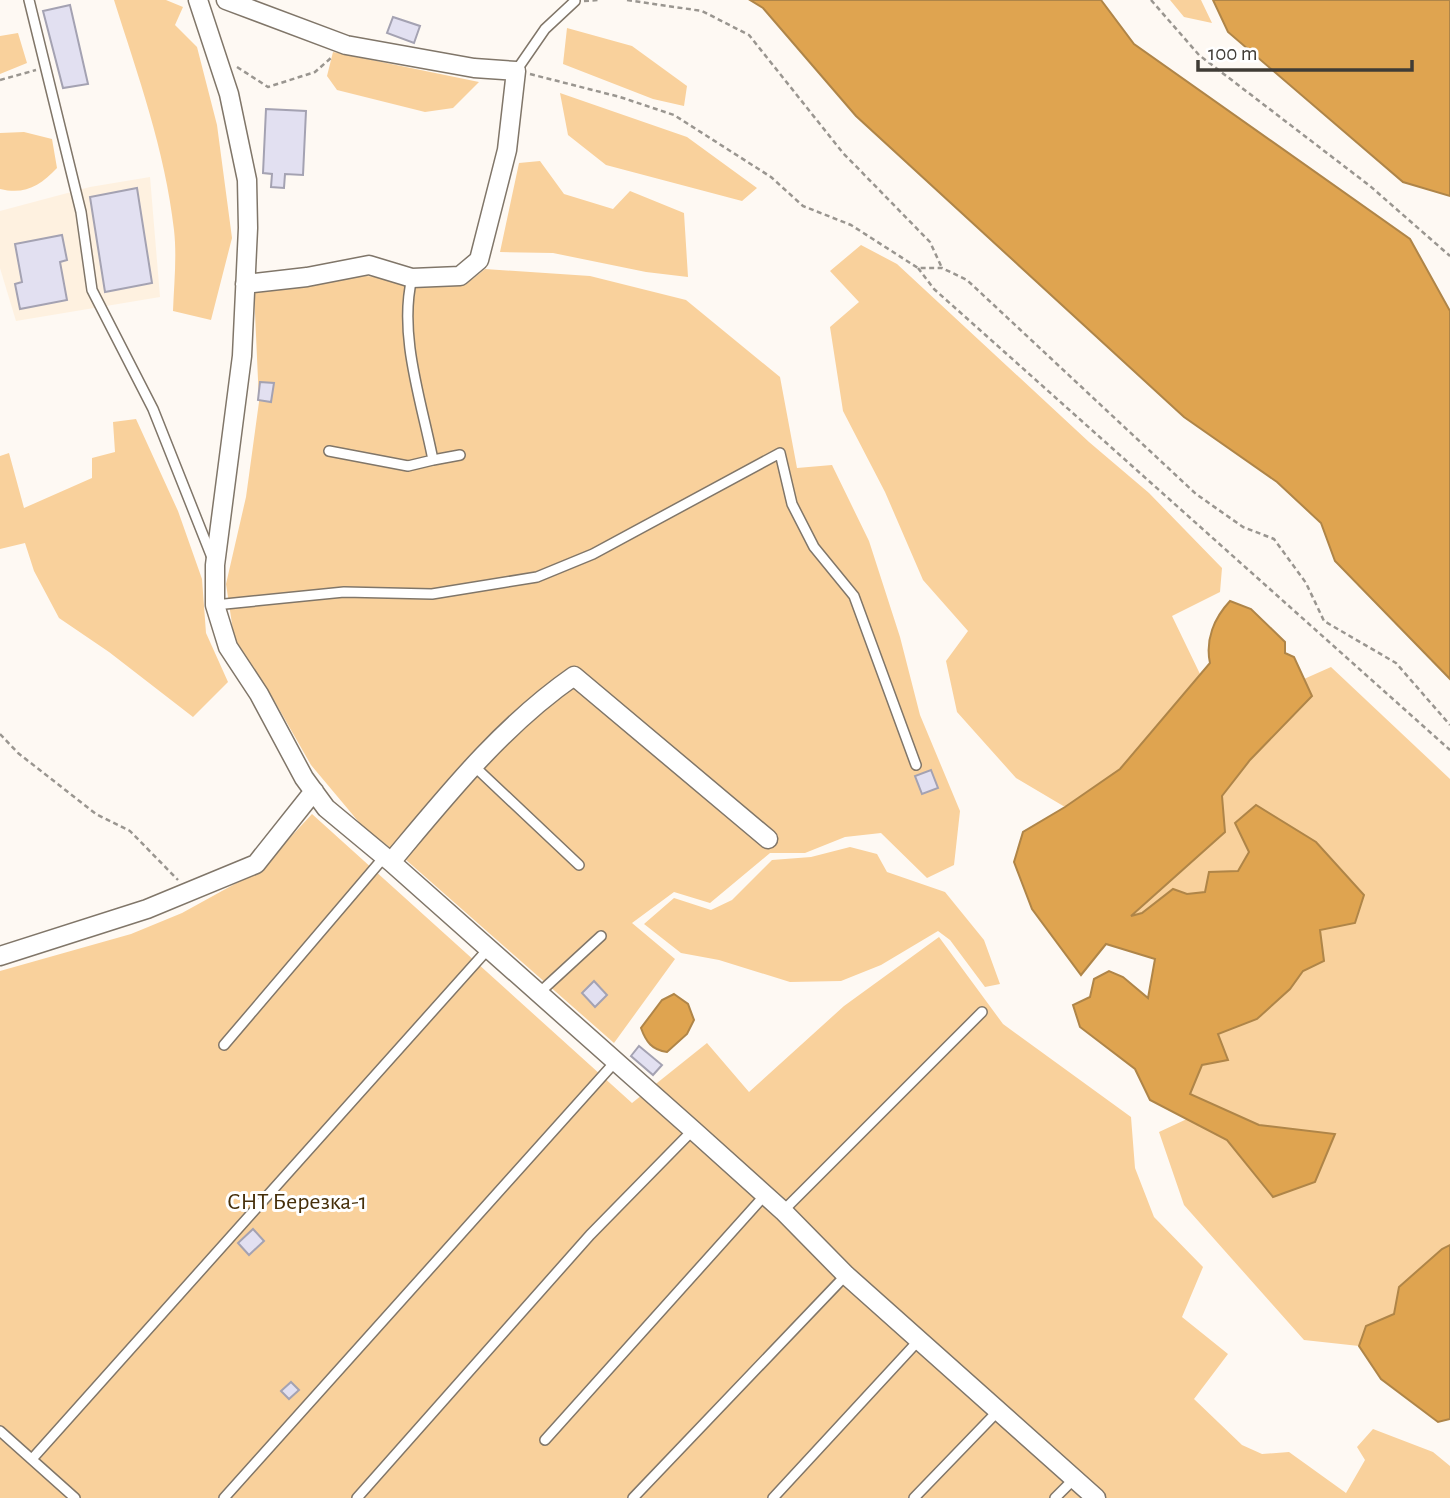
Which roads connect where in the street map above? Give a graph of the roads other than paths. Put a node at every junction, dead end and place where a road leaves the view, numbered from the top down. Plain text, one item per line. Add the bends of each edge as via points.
1 (29, 0) edge
2 (198, 0) edge
3 (226, 0) edge
4 (575, 1) edge
5 (516, 71) junction
6 (412, 278) junction
7 (246, 284) junction
8 (329, 451) dead end
9 (460, 455) dead end
10 (433, 460) junction
11 (215, 565) junction
12 (215, 605) junction
13 (916, 765) dead end
14 (474, 766) junction
15 (314, 791) junction
16 (768, 839) dead end
17 (388, 859) junction
18 (579, 865) dead end
19 (601, 936) dead end
20 (489, 948) junction
21 (0, 956) edge
22 (539, 993) junction
23 (982, 1012) dead end
24 (224, 1045) dead end
25 (615, 1062) junction
26 (693, 1130) junction
27 (765, 1195) junction
28 (783, 1212) junction
29 (846, 1275) junction
30 (919, 1340) junction
31 (998, 1411) junction
32 (0, 1430) edge
33 (545, 1440) dead end
34 (32, 1459) junction
35 (1074, 1479) junction
36 (75, 1498) edge
37 (224, 1498) edge
38 (357, 1498) edge
39 (633, 1498) edge
40 (773, 1498) edge
41 (914, 1498) edge
42 (1055, 1498) edge
43 (1096, 1498) edge

1 - 11 lane via 81,212 92,290 153,409
2 - 7 street via 229,94 247,180
3 - 5 street via 346,46
4 - 5 lane via 545,29
5 - 6 street via 507,150 479,260 460,276
6 - 7 street via 369,265
6 - 10 lane via 408,298 413,363
7 - 11 street via 242,356
8 - 10 lane via 408,466
9 - 10 lane
11 - 12 street
12 - 13 lane via 345,592 432,594 537,577 593,554 780,453 792,504 808,536 854,596
12 - 15 street via 228,647
14 - 16 street via 519,719 574,676
14 - 17 street
14 - 18 lane
15 - 17 street via 326,808
15 - 21 street via 256,864 147,909
17 - 20 street
17 - 24 lane
19 - 22 lane
20 - 22 street
20 - 34 lane
22 - 25 street
23 - 28 lane
25 - 26 street
25 - 37 lane
26 - 27 street
26 - 38 lane via 590,1235
27 - 28 street
27 - 33 lane
28 - 29 street
29 - 30 street
29 - 39 lane
30 - 31 street
30 - 40 lane
31 - 35 street
31 - 41 lane
32 - 34 lane
34 - 36 lane
35 - 42 lane
35 - 43 street

